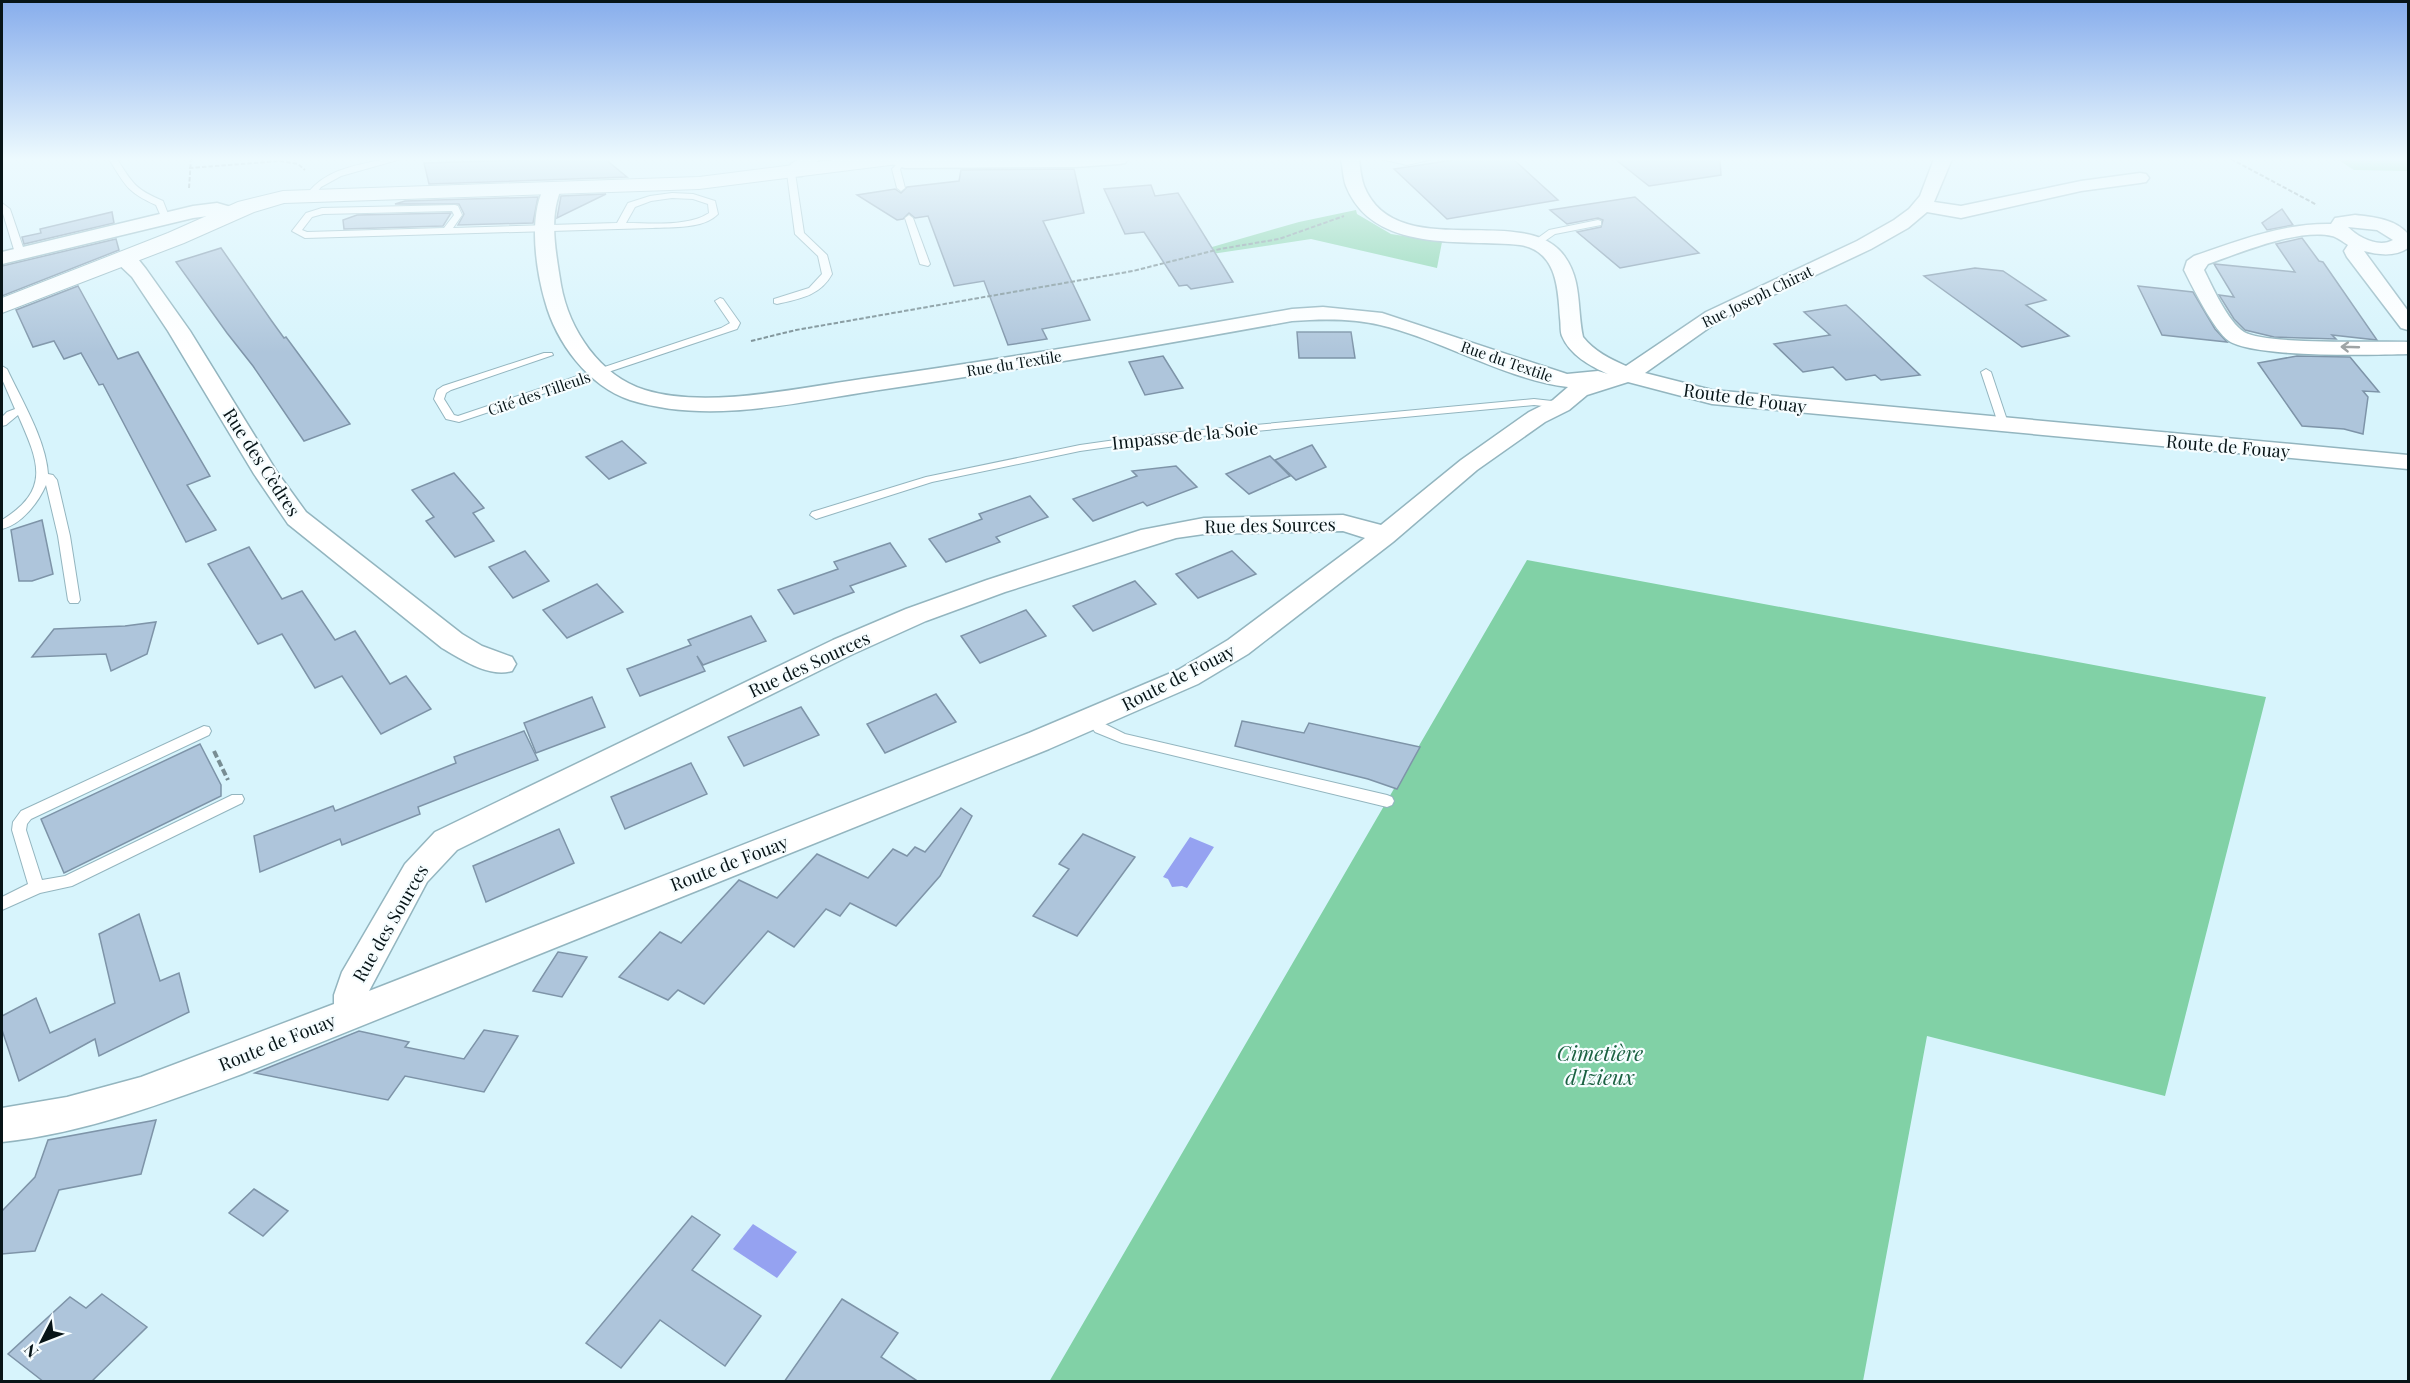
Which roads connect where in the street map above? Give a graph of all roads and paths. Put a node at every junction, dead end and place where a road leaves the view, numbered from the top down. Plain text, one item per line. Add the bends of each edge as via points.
1 (8, 224) edge
2 (146, 224) edge
3 (206, 224) edge
4 (302, 224) edge
5 (364, 224) edge
6 (397, 224) edge
7 (452, 224) edge
8 (545, 224) edge
9 (650, 224) edge
10 (800, 224) edge
11 (911, 224) edge
12 (1321, 224) edge
13 (1390, 224) edge
14 (1595, 224) edge
15 (1903, 224) edge
16 (2339, 224) edge
17 (2356, 224) edge
18 (2372, 224) edge
19 (2394, 224) edge
20 (621, 225) joint
21 (2343, 226) junction
22 (2384, 226) junction
23 (545, 228) junction
24 (447, 230) junction
25 (1536, 243) junction
26 (2359, 243) junction
27 (2405, 246) edge
28 (11, 255) edge
29 (123, 259) junction
30 (925, 264) dead end
31 (720, 301) dead end
32 (777, 301) dead end
33 (2, 306) edge
34 (2409, 324) edge
35 (743, 343) dead end
36 (2409, 348) edge
37 (548, 355) dead end
38 (2, 369) edge
39 (1986, 372) dead end
40 (598, 373) junction
41 (1627, 375) junction
42 (7, 396) edge
43 (1561, 405) junction
44 (20, 411) junction
45 (2, 423) edge
46 (2004, 426) junction
47 (2409, 462) edge
48 (43, 477) junction
49 (816, 515) dead end
50 (2, 525) edge
51 (1384, 536) junction
52 (74, 600) dead end
53 (502, 664) dead end
54 (1093, 719) junction
55 (204, 731) joint
56 (237, 799) joint
57 (1387, 801) dead end
58 (37, 887) junction
59 (2, 904) edge
60 (352, 1011) junction
61 (2, 1125) edge

1 - 28 lane
2 - 28 street
3 - 29 main road
4 - 5 lane via 297,229 305,235
6 - 24 lane
7 - 24 lane
8 - 23 street, Rue du Textile
9 - 20 lane
10 - 32 lane via 800,234 822,255 827,274 818,288
11 - 30 lane
12 - 35 path via 1279,239 1133,271 796,330
13 - 25 street via 1425,234
14 - 25 lane via 1552,232
15 - 41 street, Rue Joseph Chirat via 1713,316
16 - 21 path
17 - 21 street
18 - 22 street
19 - 22 street
20 - 23 lane
21 - 26 street
36 -> 21 street via 2246,341 2230,330 2194,270 2201,260 2285,232
22 - 27 street via 2403,238
23 - 24 lane
23 - 40 street, Rue du Textile via 555,307 587,362
25 - 41 street via 1558,257 1565,269 1573,337 1587,353
26 - 27 street via 2389,248
26 - 34 street via 2354,251 2357,257
29 - 33 main road
29 - 53 street, Rue des Cèdres via 139,273 178,331 270,482 297,519 452,641
31 - 40 lane, Cité des Tilleuls via 735,323 733,327
37 - 40 lane, Cité des Tilleuls via 447,388 439,399 450,417 459,419
38 - 42 lane
39 - 46 lane
40 - 41 street, Rue du Textile via 611,383 648,398 689,405 730,404 1012,364 1292,315 1323,313 1382,318 1567,381
41 - 43 street, Route de Fouay via 1579,390
41 - 46 street, Route de Fouay via 1712,398
42 - 44 lane
43 - 49 lane, Impasse de la Soie via 1534,402 1113,443 930,479
43 - 51 street, Route de Fouay via 1537,417 1469,465
44 - 45 lane
44 - 48 lane via 41,460
46 - 47 street, Route de Fouay
48 - 50 lane via 26,506
48 - 52 lane via 51,480 58,505
51 - 54 street, Route de Fouay via 1238,647 1188,677
51 - 60 street, Rue des Sources via 1343,523 1176,530 996,586 843,646 446,841 416,873 354,982
54 - 57 lane via 1101,728 1122,738
54 - 60 street, Route de Fouay
55 - 56 path
55 - 58 lane via 26,815 19,830
56 - 58 lane via 67,882
58 - 59 lane
60 - 61 street, Route de Fouay via 141,1094 67,1114

